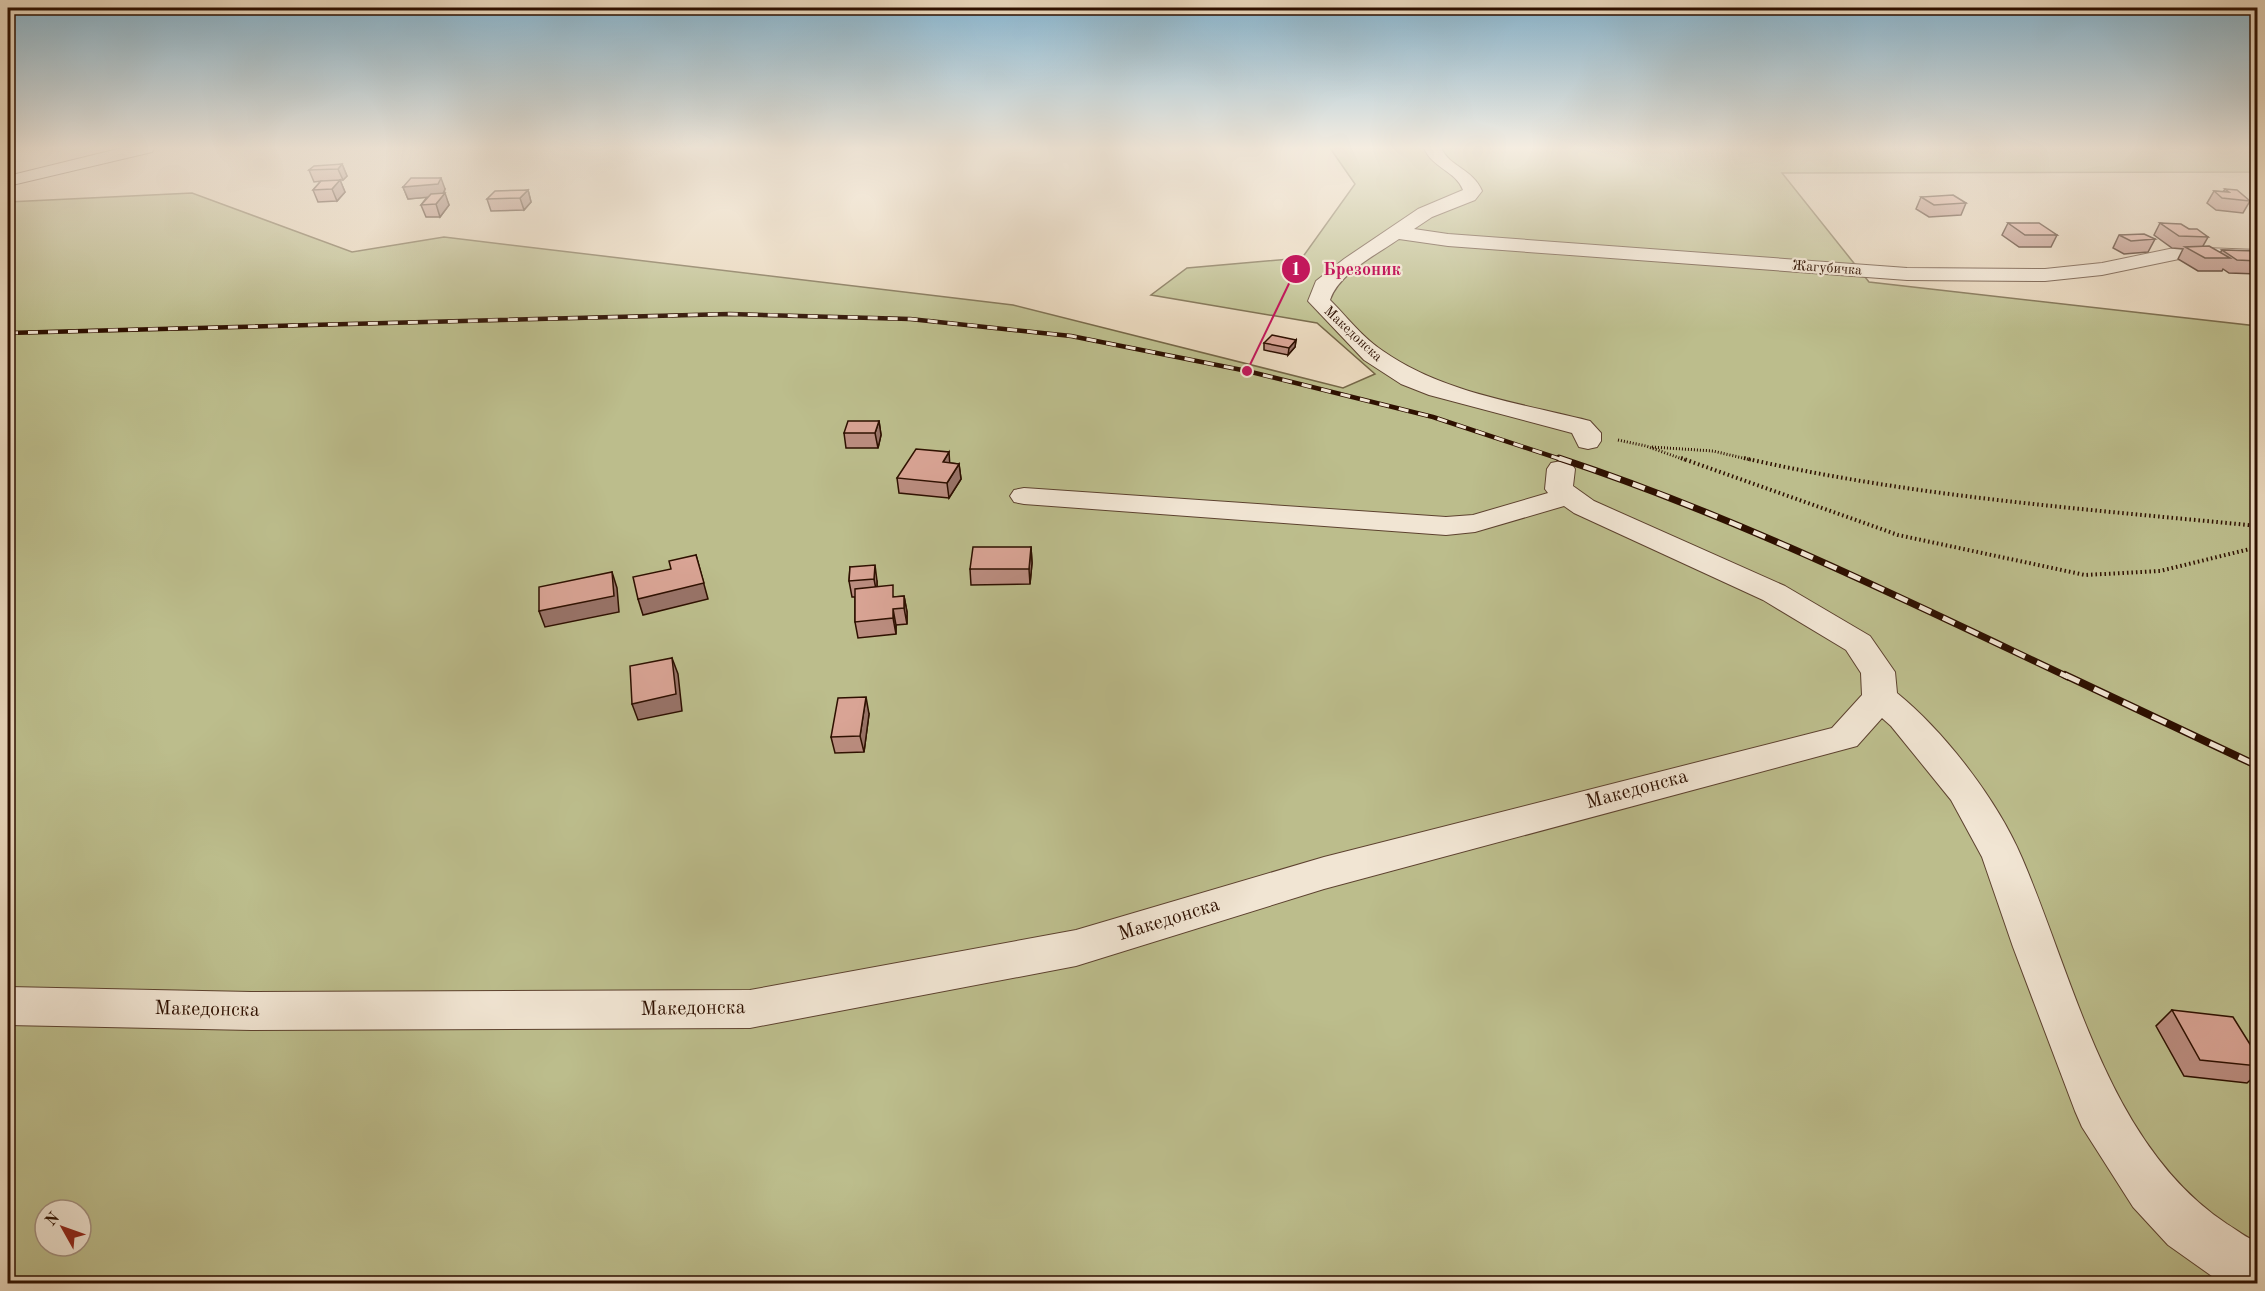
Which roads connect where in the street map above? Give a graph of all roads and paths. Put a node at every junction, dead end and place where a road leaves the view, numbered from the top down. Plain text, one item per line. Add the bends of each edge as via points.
1 (1437, 208) edge
2 (1396, 233) junction
3 (2258, 256) edge
4 (1588, 437) joint
5 (1646, 446) junction
6 (1024, 496) dead end
7 (2258, 526) edge
8 (2258, 547) edge
9 (1880, 698) junction
10 (8, 1006) edge
11 (2258, 1269) edge

1 - 2 street, Македонска
2 - 3 street, Жагубичка via 1907,274 2045,274 2102,269 2179,253
2 - 4 street, Македонска via 1324,286 1319,301 1332,316 1372,355 1410,379 1438,390 1581,427
4 - 5 path
5 - 7 path via 1713,451 1821,476 1920,492
5 - 8 path via 1898,535 2085,575 2160,571
6 - 9 street via 1446,526 1476,523 1564,483 1584,507 1774,593 1858,643 1878,672
9 - 10 street, Македонска via 1844,737 1324,873 1076,948 750,1009 251,1011
9 - 11 street via 1904,717 1965,791 2002,857 2099,1111 2144,1180 2186,1227 2235,1260

